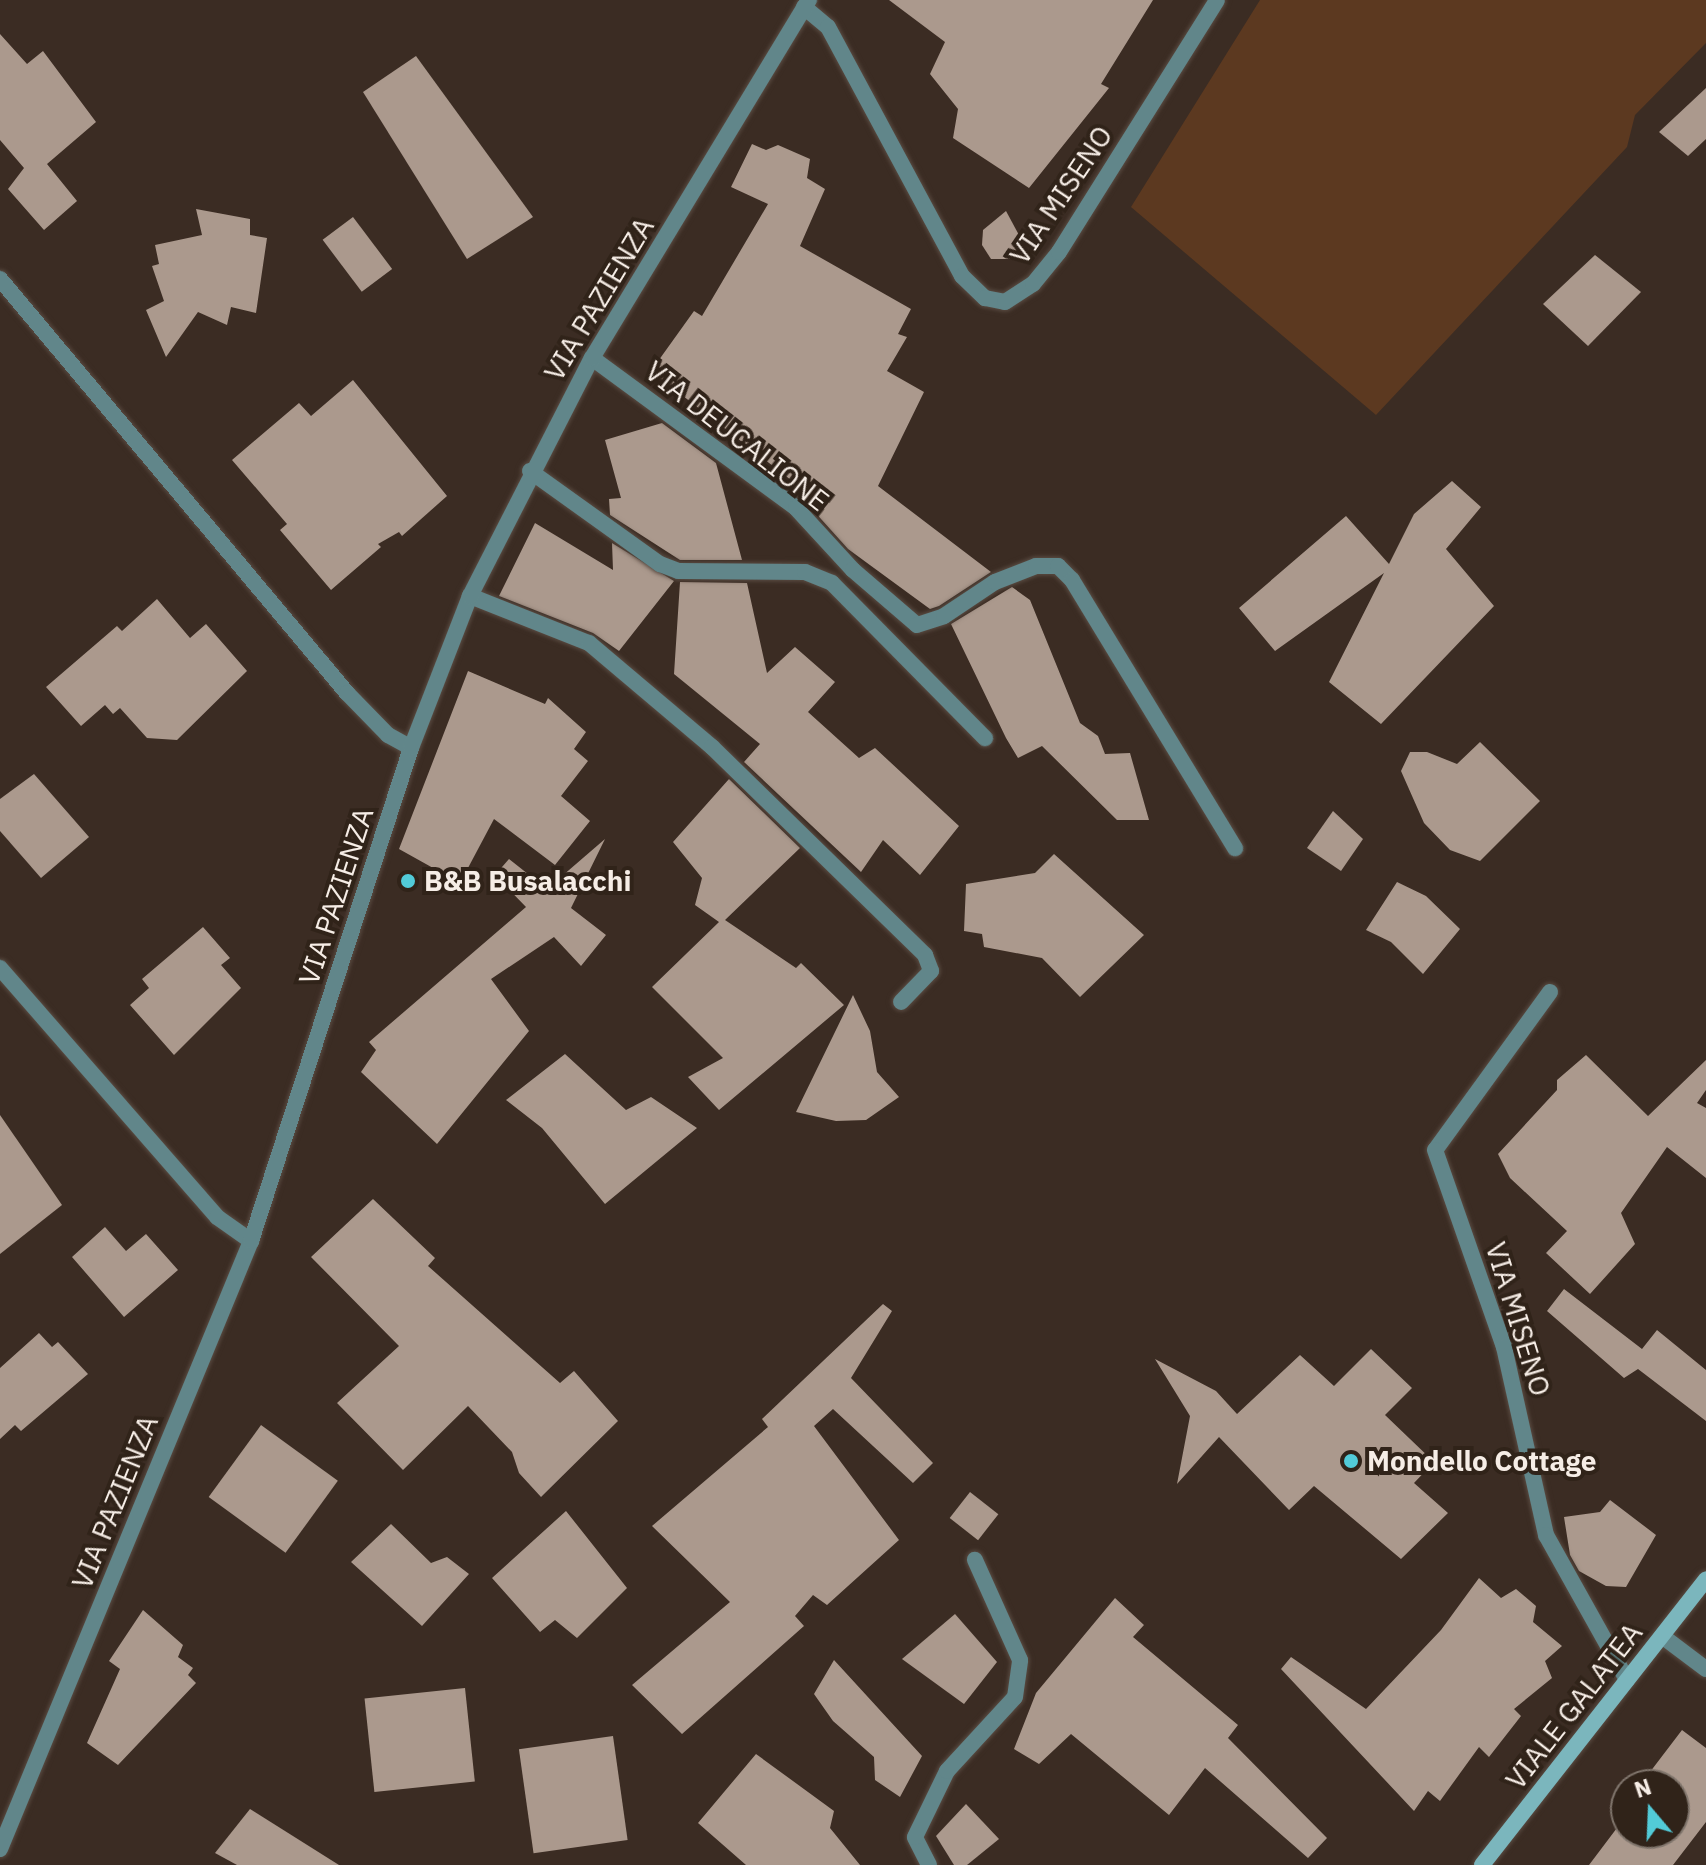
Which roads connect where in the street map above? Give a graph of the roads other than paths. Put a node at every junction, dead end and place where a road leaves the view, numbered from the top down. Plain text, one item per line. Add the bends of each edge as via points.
1 (1217, 0) edge
2 (807, 4) edge
3 (0, 279) edge
4 (592, 358) junction
5 (530, 471) junction
6 (470, 596) junction
7 (985, 738) dead end
8 (411, 748) junction
9 (1235, 848) dead end
10 (0, 968) edge
11 (1550, 992) dead end
12 (901, 1002) dead end
13 (251, 1241) junction
14 (975, 1560) dead end
15 (1706, 1579) edge
16 (1662, 1636) junction
17 (1706, 1669) edge
18 (1627, 1680) junction
19 (0, 1849) edge
20 (929, 1865) edge
21 (1482, 1865) edge

1 - 2 street, VIA MISENO via 1059,252 1033,284 1005,302 985,298 962,276 828,27
2 - 4 street, VIA PAZIENZA
3 - 8 street via 347,693 388,735
4 - 5 street, VIA PAZIENZA
4 - 9 street, VIA DEUCALIONE via 796,508 853,570 917,625 944,616 995,582 1036,566 1058,566 1072,580
5 - 6 street, VIA PAZIENZA
5 - 7 street via 660,564 678,571 805,572 832,583
6 - 8 street, VIA PAZIENZA
6 - 12 street via 589,643 712,747 925,955 931,971
8 - 13 street, VIA PAZIENZA
10 - 13 street via 217,1217
11 - 18 street, VIA MISENO via 1435,1150 1504,1347 1546,1535
13 - 19 street, VIA PAZIENZA
14 - 20 street via 1020,1660 1015,1697 947,1771 915,1837
15 - 16 main road, VIALE GALATEA
16 - 17 street
16 - 18 main road, VIALE GALATEA
18 - 21 main road, VIALE GALATEA

